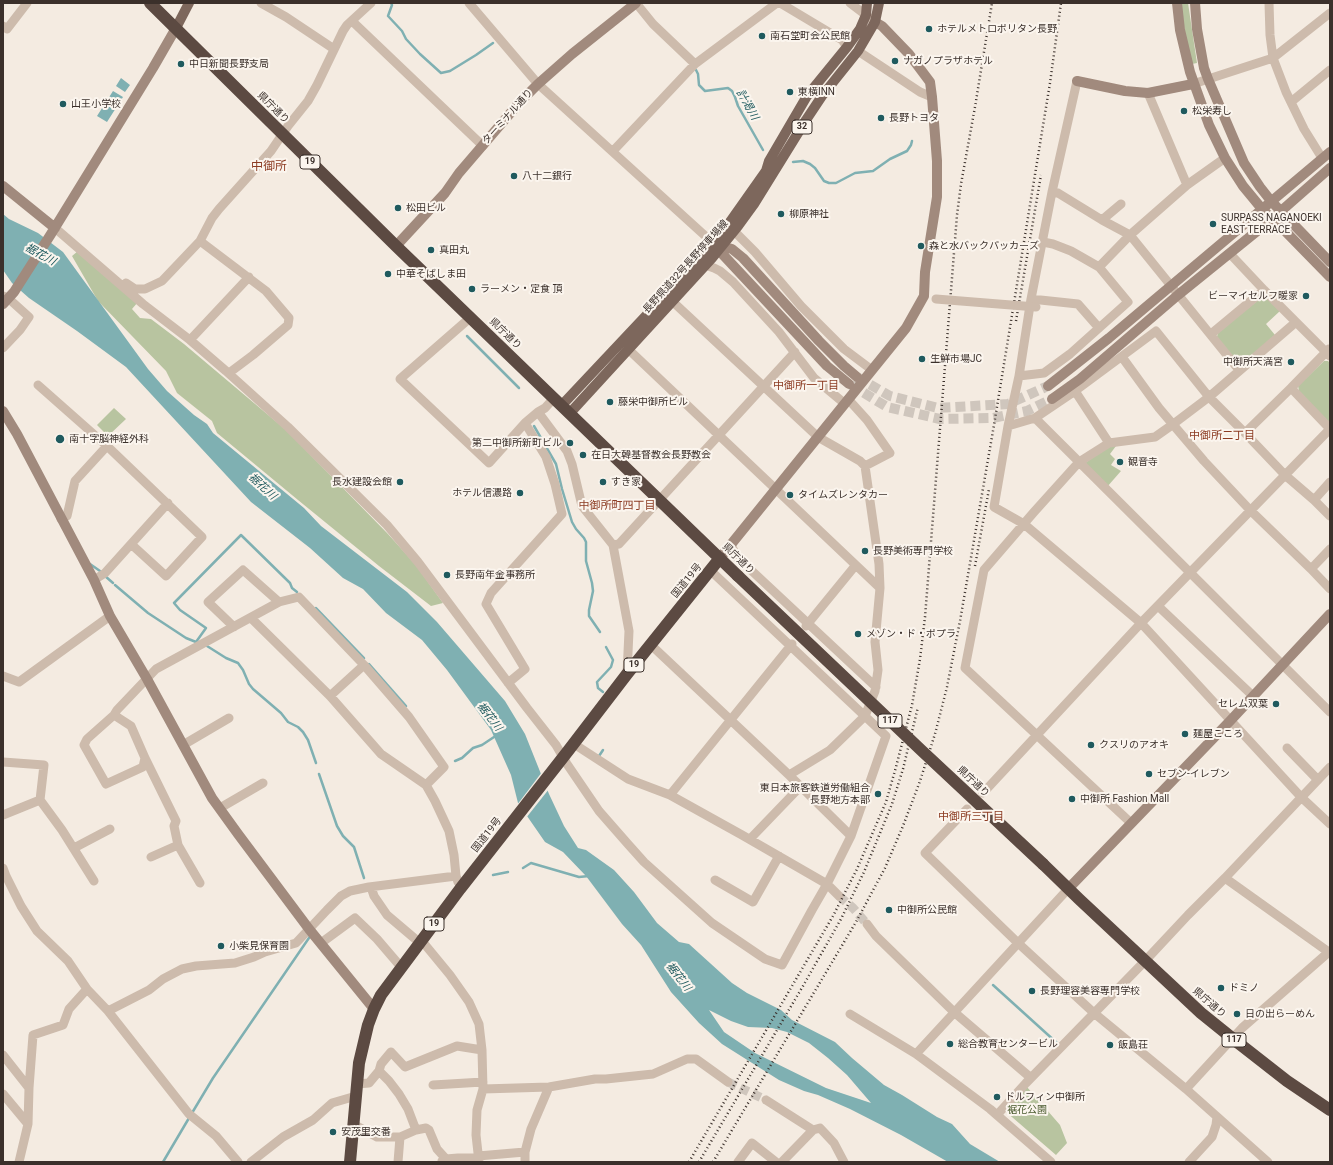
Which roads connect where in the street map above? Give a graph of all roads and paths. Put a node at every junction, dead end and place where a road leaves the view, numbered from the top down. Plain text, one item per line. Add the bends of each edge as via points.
1 (27, 3) edge
2 (150, 3) edge
3 (189, 3) edge
4 (261, 3) edge
5 (371, 3) edge
6 (469, 3) edge
7 (636, 3) edge
8 (776, 3) edge
9 (780, 3) edge
10 (850, 3) edge
11 (867, 3) edge
12 (879, 3) edge
13 (1177, 3) edge
14 (1195, 3) edge
15 (1269, 3) edge
16 (1330, 13) edge
17 (866, 15) junction
18 (352, 21) junction
19 (875, 22) junction
20 (3, 26) edge
21 (176, 28) junction
22 (847, 47) junction
23 (334, 49) junction
24 (858, 51) junction
25 (1273, 58) junction
26 (695, 64) junction
27 (1330, 70) edge
28 (1208, 79) junction
29 (1077, 81) joint
30 (538, 84) junction
31 (1194, 84) junction
32 (1148, 94) junction
33 (932, 97) junction
34 (1291, 102) junction
35 (282, 135) junction
36 (483, 146) junction
37 (613, 151) junction
38 (1326, 155) edge
39 (1225, 158) junction
40 (1330, 169) edge
41 (1188, 185) junction
42 (3, 186) edge
43 (1052, 192) junction
44 (1271, 201) junction
45 (1121, 204) dead end
46 (1262, 209) junction
47 (1280, 212) junction
48 (1272, 219) junction
49 (1102, 220) junction
50 (53, 231) junction
51 (734, 231) junction
52 (1130, 234) junction
53 (200, 241) junction
54 (1043, 242) junction
55 (396, 246) junction
56 (718, 246) junction
57 (1228, 254) junction
58 (1330, 262) edge
59 (705, 265) junction
60 (101, 267) junction
61 (1099, 267) junction
62 (249, 277) junction
63 (1330, 277) edge
64 (1172, 285) junction
65 (1264, 290) junction
66 (1178, 295) junction
67 (6, 299) edge
68 (936, 299) dead end
69 (672, 301) junction
70 (1034, 303) junction
71 (1071, 304) junction
72 (1061, 309) dead end
73 (471, 317) junction
74 (1296, 322) junction
75 (1099, 328) junction
76 (1211, 334) junction
77 (190, 340) junction
78 (3, 348) edge
79 (628, 349) junction
80 (795, 352) junction
81 (1329, 352) edge
82 (1122, 357) junction
83 (872, 370) junction
84 (1239, 370) junction
85 (229, 373) junction
86 (1019, 376) junction
87 (857, 377) tunnel mouth
88 (849, 384) tunnel mouth
89 (38, 385) dead end
90 (763, 386) junction
91 (1048, 386) tunnel mouth
92 (1291, 388) junction
93 (1075, 391) junction
94 (1209, 397) junction
95 (1052, 399) tunnel mouth
96 (846, 401) junction
97 (562, 405) junction
98 (3, 411) edge
99 (538, 412) junction
100 (1036, 418) junction
101 (526, 423) junction
102 (1172, 425) junction
103 (1008, 426) junction
104 (1330, 429) edge
105 (1245, 433) junction
106 (719, 436) junction
107 (818, 437) junction
108 (1110, 443) junction
109 (107, 446) junction
110 (1079, 462) junction
111 (864, 466) junction
112 (1285, 475) junction
113 (1330, 482) edge
114 (775, 489) junction
115 (1314, 500) junction
116 (660, 501) junction
117 (168, 503) junction
118 (1250, 510) junction
119 (1330, 516) edge
120 (61, 519) junction
121 (1024, 524) junction
122 (131, 544) junction
123 (613, 545) junction
124 (731, 545) junction
125 (1330, 549) edge
126 (720, 558) junction
127 (855, 566) junction
128 (1311, 569) junction
129 (711, 571) junction
130 (1191, 573) junction
131 (94, 580) junction
132 (880, 588) junction
133 (1330, 589) edge
134 (279, 602) junction
135 (1158, 606) junction
136 (1330, 614) edge
137 (110, 616) junction
138 (251, 618) junction
139 (1141, 623) junction
140 (807, 624) junction
141 (234, 627) junction
142 (651, 645) junction
143 (791, 645) junction
144 (364, 665) junction
145 (1282, 665) junction
146 (627, 674) junction
147 (3, 676) edge
148 (147, 680) junction
149 (508, 683) junction
150 (876, 687) junction
151 (330, 696) junction
152 (1253, 696) junction
153 (1330, 712) edge
154 (114, 715) junction
155 (865, 716) junction
156 (228, 718) dead end
157 (731, 720) junction
158 (1230, 721) junction
159 (1037, 735) junction
160 (574, 744) junction
161 (183, 745) junction
162 (1287, 748) dead end
163 (145, 758) junction
164 (562, 759) junction
165 (3, 762) edge
166 (1330, 767) edge
167 (789, 775) junction
168 (1318, 780) junction
169 (263, 783) dead end
170 (426, 786) junction
171 (800, 787) junction
172 (983, 793) dead end
173 (670, 795) junction
174 (1301, 797) junction
175 (40, 800) junction
176 (220, 808) junction
177 (967, 809) dead end
178 (3, 815) edge
179 (1132, 823) junction
180 (1330, 824) edge
181 (110, 829) dead end
182 (851, 836) junction
183 (750, 839) junction
184 (178, 845) junction
185 (74, 848) junction
186 (779, 856) junction
187 (151, 857) dead end
188 (3, 868) edge
189 (456, 876) junction
190 (1225, 878) junction
191 (715, 880) dead end
192 (94, 881) dead end
193 (200, 883) dead end
194 (827, 884) junction
195 (460, 889) junction
196 (1068, 889) junction
197 (372, 890) junction
198 (838, 896) tunnel mouth
199 (867, 924) tunnel mouth
200 (311, 932) junction
201 (421, 942) junction
202 (321, 943) junction
203 (1018, 943) junction
204 (1330, 952) edge
205 (1145, 961) junction
206 (402, 967) junction
207 (87, 989) junction
208 (374, 1009) junction
209 (108, 1011) junction
210 (954, 1012) junction
211 (1094, 1013) junction
212 (850, 1014) dead end
213 (1232, 1038) junction
214 (482, 1050) junction
215 (916, 1054) junction
216 (3, 1055) edge
217 (379, 1071) junction
218 (1031, 1078) junction
219 (728, 1082) tunnel mouth
220 (357, 1084) junction
221 (433, 1085) dead end
222 (483, 1086) junction
223 (549, 1087) junction
224 (30, 1088) junction
225 (1186, 1089) junction
226 (3, 1094) edge
227 (356, 1096) junction
228 (766, 1100) tunnel mouth
229 (1330, 1110) edge
230 (997, 1115) junction
231 (1217, 1118) junction
232 (28, 1124) junction
233 (353, 1124) junction
234 (416, 1130) junction
235 (813, 1130) junction
236 (400, 1137) junction
237 (525, 1152) junction
238 (478, 1159) edge
239 (235, 1161) edge
240 (444, 1161) edge
241 (19, 1162) edge
242 (250, 1162) edge
243 (350, 1162) edge
244 (398, 1162) edge
245 (525, 1162) edge
246 (738, 1162) edge
247 (776, 1162) edge
248 (782, 1162) edge
249 (844, 1162) edge
250 (1051, 1162) edge
251 (1189, 1162) edge
252 (1268, 1162) edge

1 - 20 street via 7,29
2 - 21 highway, 県庁通り / 19
3 - 21 main road
4 - 23 street
5 - 18 street
6 - 30 street
7 - 26 street via 653,24
7 - 30 street, ターミナル通り
8 - 26 street
9 - 22 street via 842,40
10 - 17 street
11 - 17 main road, 長野県道32号長野停車場線 / 32
12 - 19 main road, 長野県道32号長野停車場線 / 32
13 - 31 street via 1180,30
14 - 28 street via 1198,37
15 - 25 street
16 - 25 street
17 - 19 street
17 - 22 main road, 長野県道32号長野停車場線 / 32
18 - 23 street via 343,31
18 - 36 street
19 - 24 main road, 長野県道32号長野停車場線 / 32
19 - 33 street via 882,26 922,69 930,82
21 - 35 highway, 県庁通り / 19
21 - 50 street
22 - 56 main road, 長野県道32号長野停車場線 / 32 via 807,96 769,161 766,171
23 - 35 street via 308,101
24 - 33 street via 920,92
24 - 51 main road, 長野県道32号長野停車場線 / 32 via 822,96 754,204
25 - 28 street
25 - 34 street
26 - 37 street
27 - 34 street
28 - 31 street
28 - 44 street via 1244,162
29 - 32 street
29 - 43 street
30 - 36 street, ターミナル通り
30 - 37 street
31 - 32 street
31 - 39 street via 1209,125
32 - 41 street
33 - 83 street via 937,161 936,198 924,296 906,328
34 - 38 street via 1304,129
35 - 53 street via 212,218
35 - 55 highway, 県庁通り / 19
36 - 55 street, ターミナル通り via 459,173 446,193
37 - 56 street
38 - 44 street
39 - 41 street
39 - 46 street
40 - 47 street
41 - 52 street
42 - 50 street
43 - 49 street via 1058,193
43 - 54 street
44 - 46 street
44 - 47 street
45 - 49 street
46 - 48 street
46 - 64 street
47 - 48 street
47 - 58 street
48 - 57 street
48 - 63 street
49 - 52 street
50 - 60 street
50 - 67 street
51 - 56 main road, 長野県道32号長野停車場線 / 32
51 - 83 street via 806,312 844,349
52 - 61 street
52 - 64 street
53 - 60 street via 162,281 145,289 135,289
53 - 62 street
54 - 61 street via 1071,251
54 - 70 street
55 - 73 highway, 県庁通り / 19
56 - 59 main road, 長野県道32号長野停車場線 / 32
56 - 87 street via 732,249 743,258 819,341
56 - 88 street via 827,366
56 - 97 main road, 長野県道32号長野停車場線 / 32
57 - 65 street
57 - 66 street
59 - 69 main road, 長野県道32号長野停車場線 / 32
59 - 80 street via 720,271 733,282
60 - 77 street
61 - 75 street via 1128,302
62 - 77 street
62 - 85 street via 266,291 289,318 288,325
64 - 66 street
64 - 91 street
65 - 74 street
65 - 76 street
66 - 76 street
66 - 95 street via 1080,379
67 - 78 street via 29,317
68 - 70 street, bridge
69 - 79 main road, 長野県道32号長野停車場線 / 32
69 - 90 street
70 - 71 street
70 - 86 street
71 - 72 street
71 - 75 street via 1078,304
73 - 97 highway, 県庁通り / 19
73 - 101 street via 400,379 489,463
74 - 81 street
74 - 84 street
75 - 86 street via 1044,373
76 - 84 street
77 - 85 street
79 - 97 main road, 長野県道32号長野停車場線 / 32
79 - 106 street
80 - 90 street
80 - 96 street via 814,378
81 - 92 street
82 - 93 street
82 - 94 street via 1156,331
82 - 102 street
83 - 96 street
84 - 94 street
85 - 149 street via 387,525 418,562
86 - 103 street
89 - 109 street
90 - 106 street
90 - 107 street
92 - 104 street
92 - 105 street
93 - 100 street
93 - 108 street
94 - 102 street
94 - 105 street
96 - 107 street
96 - 111 street via 867,420 890,453
97 - 99 street
97 - 116 highway, 県庁通り / 19
98 - 120 street
99 - 101 street
99 - 123 street via 567,451 582,506
100 - 103 street
100 - 110 street
101 - 149 street via 546,458 562,514 491,593 486,604 525,670
102 - 108 street via 1155,437
102 - 118 street
103 - 121 street via 994,507
104 - 112 street
105 - 112 street
106 - 114 street
106 - 116 street
107 - 111 street via 860,461
107 - 114 street
108 - 110 street
109 - 117 street
109 - 120 street via 75,481 67,516
110 - 121 street
110 - 130 street
111 - 132 street via 880,564
112 - 115 street
112 - 118 street
113 - 115 street
114 - 124 street
114 - 127 street
115 - 119 street
116 - 123 street via 619,544
116 - 126 highway, 県庁通り / 19
117 - 122 street
117 - 122 street via 202,537 166,576
118 - 128 street
118 - 130 street
120 - 131 street
121 - 139 street
121 - 159 street via 984,570 965,668
122 - 131 street via 105,573
123 - 146 street via 630,631
124 - 126 street
124 - 140 street via 737,557
125 - 128 street
126 - 129 highway, 国道19号 / 19
126 - 196 highway, 県庁通り / 117, bridge
127 - 132 street
127 - 140 street
128 - 133 street
129 - 142 highway, 国道19号 / 19
129 - 143 street
130 - 135 street
130 - 145 street
131 - 137 street
132 - 150 street
134 - 138 street
134 - 141 street via 243,570 208,602
134 - 144 street via 299,597
135 - 139 street
135 - 152 street
136 - 145 street
137 - 147 street via 19,682
137 - 148 street
138 - 141 street
138 - 151 street
139 - 158 street
139 - 159 street
140 - 150 street
141 - 148 street via 156,670
142 - 146 highway, 国道19号 / 19
142 - 157 street
143 - 155 street
143 - 157 street
144 - 151 street
144 - 170 street via 409,717 444,767
145 - 152 street
145 - 153 street
146 - 160 highway, 国道19号 / 19
148 - 154 street
148 - 161 street
149 - 164 street via 556,744
150 - 155 street
151 - 170 street via 381,754
152 - 158 street
154 - 163 street via 130,726
154 - 163 street via 87,739 84,745 106,784 143,767
155 - 167 street via 830,750
155 - 182 street via 886,736
156 - 161 street
157 - 167 street
157 - 173 street
158 - 174 street
158 - 179 street
159 - 172 street
159 - 179 street
160 - 164 highway, 国道19号 / 19
160 - 173 street via 628,779
161 - 176 street
162 - 168 street
163 - 184 street via 176,821 174,826
164 - 194 street via 599,811 644,862 712,923 765,959 782,965
164 - 195 highway, 国道19号 / 19
165 - 175 street via 44,765
166 - 168 street
167 - 171 street
168 - 174 street
169 - 176 street
170 - 189 street via 448,831
171 - 182 street
171 - 183 street
173 - 183 street
174 - 180 street
174 - 190 street
175 - 178 street
175 - 185 street
176 - 200 street
177 - 203 street via 925,853
179 - 196 street
181 - 185 street
182 - 194 street
183 - 186 street
184 - 187 street
184 - 193 street
185 - 192 street
186 - 191 street via 753,902
186 - 194 street
188 - 207 street via 21,906 37,931 68,961
189 - 195 street
189 - 197 street
190 - 204 street
190 - 205 street
194 - 198 street
195 - 201 highway, 国道19号 / 19
196 - 203 street
196 - 205 highway, 県庁通り / 117
197 - 200 street via 350,891 341,896
197 - 201 street via 387,915
199 - 210 street via 876,936
200 - 202 street
200 - 209 street via 296,944 254,957 182,969
201 - 206 highway, 国道19号 / 19
201 - 214 street via 450,975 469,1002 479,1024
202 - 206 street via 354,918
202 - 208 street
203 - 210 street
203 - 211 street
204 - 213 street
205 - 211 street
205 - 213 highway, 県庁通り / 117
206 - 208 highway, 国道19号 / 19
207 - 209 street
207 - 224 street via 69,1009 63,1025 33,1035
208 - 220 highway, 国道19号 / 19 via 359,1064
209 - 239 street via 190,1115 216,1136
210 - 215 street
210 - 218 street
211 - 218 street
211 - 225 street
212 - 215 street
213 - 225 street
213 - 229 highway, 県庁通り / 117
214 - 217 street via 457,1046 405,1067 391,1052 381,1064
214 - 222 street
215 - 230 street
216 - 224 street
217 - 220 street via 369,1083
217 - 234 street via 399,1094
218 - 230 street
219 - 223 street via 696,1059 687,1060 653,1074 595,1079
220 - 227 highway, 国道19号 / 19
221 - 222 street
222 - 223 street
222 - 238 street via 477,1110
223 - 237 street via 531,1129
224 - 232 street
225 - 231 street
226 - 232 street
227 - 233 highway, 国道19号 / 19
227 - 242 street via 332,1103 313,1120 283,1136
228 - 235 street
230 - 250 street
231 - 251 street via 1212,1137
231 - 252 street
232 - 241 street
233 - 236 street via 377,1137
233 - 243 highway, 国道19号 / 19
234 - 236 street
234 - 240 street via 429,1130
235 - 248 street
235 - 249 street via 820,1128 834,1143
236 - 244 street
237 - 238 street
237 - 245 street
238 - 240 street
246 - 247 street via 752,1143

